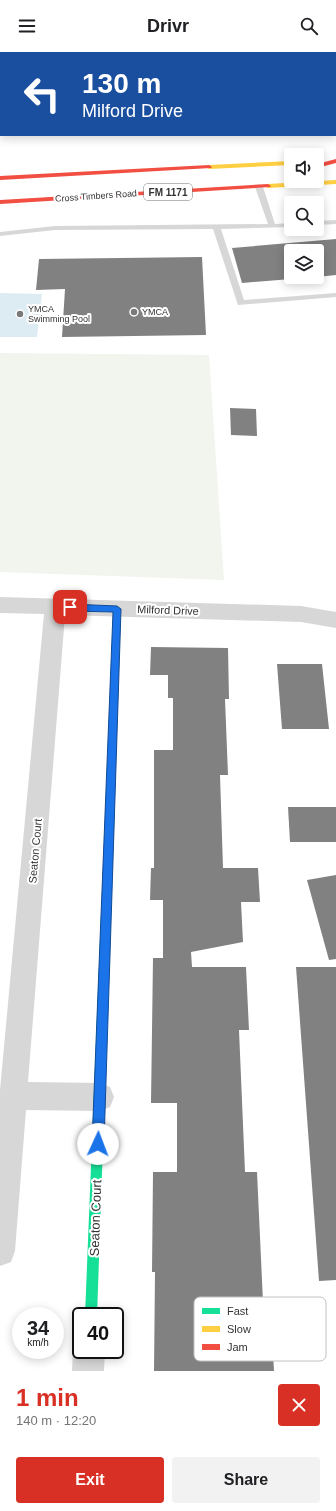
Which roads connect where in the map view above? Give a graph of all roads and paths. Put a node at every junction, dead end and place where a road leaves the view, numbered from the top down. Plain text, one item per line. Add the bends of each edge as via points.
1 (336, 161) edge
2 (324, 162) edge
3 (284, 163) edge
4 (324, 164) edge
5 (284, 171) edge
6 (272, 173) dead end
7 (256, 175) dead end
8 (0, 178) edge
9 (336, 182) edge
10 (259, 187) junction
11 (0, 202) edge
12 (336, 222) edge
13 (324, 223) edge
14 (284, 225) edge
15 (216, 226) junction
16 (272, 226) junction
17 (0, 234) edge
18 (336, 295) edge
19 (0, 605) edge
20 (55, 607) junction
21 (117, 609) junction
22 (336, 620) edge
23 (14, 1096) junction
24 (100, 1097) junction
25 (0, 1251) edge
26 (90, 1307) edge
27 (89, 1359) edge
28 (88, 1371) edge

1 - 2 main road
1 - 4 main road
3 - 8 main road, FM 1171
5 - 6 main road
7 - 10 main road via 251,180
9 - 10 main road, Cross Timbers Road / FM 1171
10 - 11 main road, Cross Timbers Road / FM 1171
10 - 16 lane
12 - 13 lane
14 - 16 lane
15 - 16 lane
15 - 17 lane via 55,228
15 - 18 lane via 241,303
19 - 20 street, Milford Drive
20 - 21 street, Milford Drive
20 - 23 street, Seaton Court
21 - 22 street, Milford Drive via 301,614
21 - 24 main road, Seaton Court
23 - 24 street
23 - 25 street, Seaton Court
24 - 26 main road, Seaton Court
27 - 28 street

